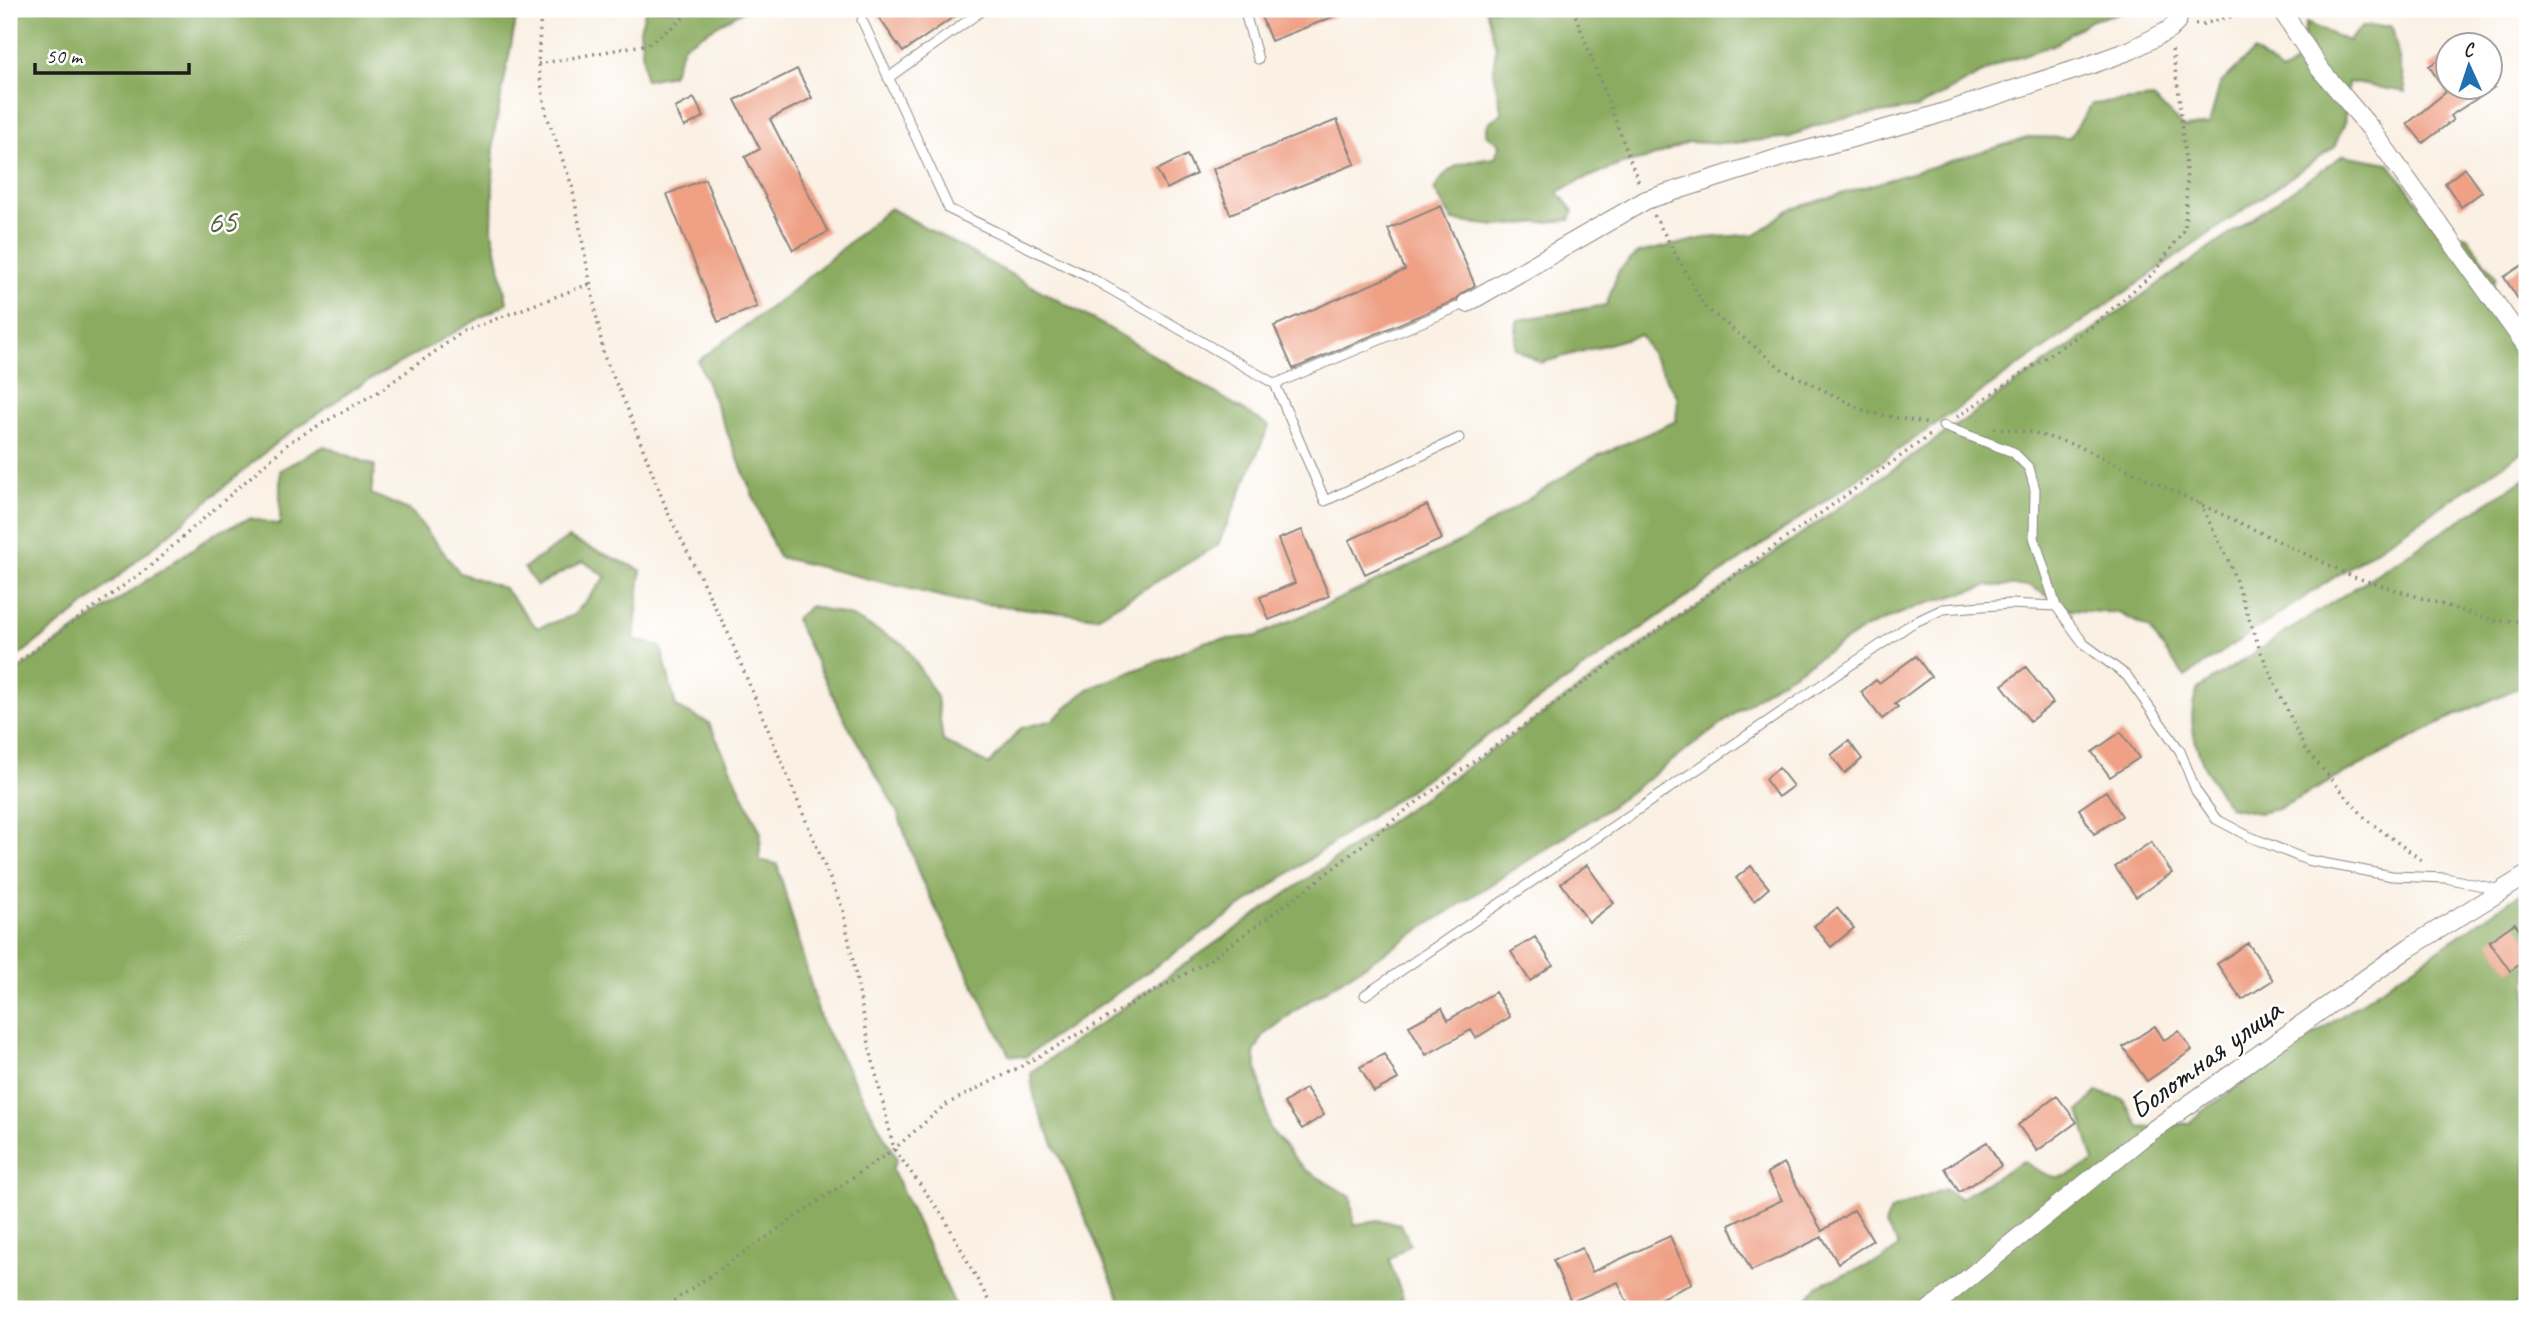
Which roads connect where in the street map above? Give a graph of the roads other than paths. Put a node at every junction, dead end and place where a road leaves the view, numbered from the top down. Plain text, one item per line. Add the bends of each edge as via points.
1 (984, 9) edge
2 (1244, 9) edge
3 (2281, 9) edge
4 (862, 20) dead end
5 (2176, 21) edge
6 (1258, 59) dead end
7 (888, 78) junction
8 (1467, 303) joint
9 (2527, 347) edge
10 (1275, 384) junction
11 (1943, 426) road end
12 (1459, 438) dead end
13 (2056, 606) junction
14 (2527, 875) edge
15 (2504, 891) junction
16 (1365, 995) dead end
17 (2527, 1303) edge
18 (1930, 1309) edge
19 (2518, 1309) edge

1 - 7 lane
2 - 6 lane
3 - 9 street via 2320,69 2379,140
4 - 7 lane
5 - 8 street via 2131,50 2020,89 1646,200
7 - 10 lane via 948,209 1091,278
8 - 10 lane
10 - 12 lane via 1325,501
11 - 13 lane via 2012,452 2029,468 2035,489 2034,537
13 - 15 lane via 2084,644 2127,676 2180,751 2196,791 2216,819 2307,860 2392,876 2446,878
13 - 16 lane via 1943,609 1911,624
14 - 15 street, Болотная улица
15 - 18 street, Болотная улица via 2410,947 2142,1139
17 - 19 street

